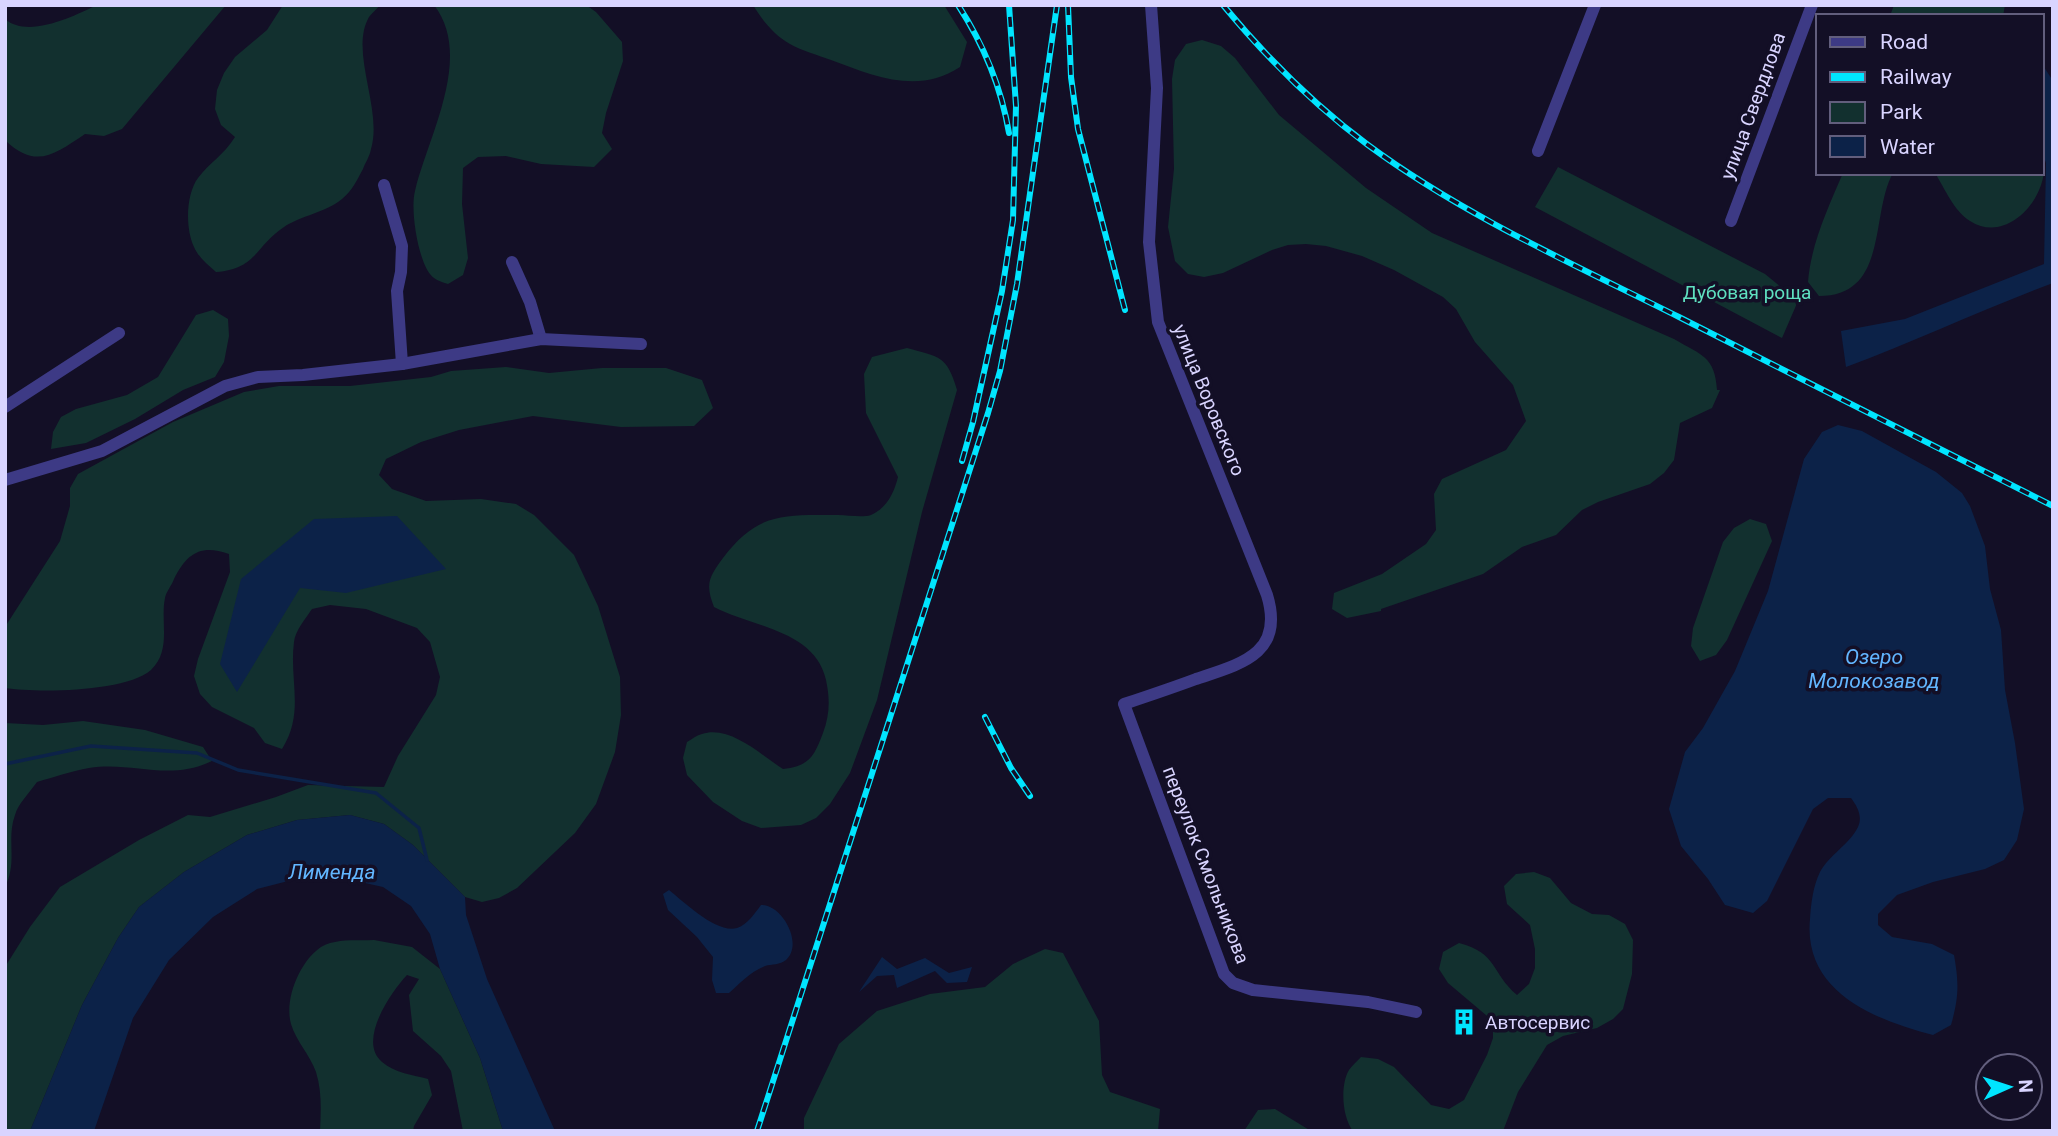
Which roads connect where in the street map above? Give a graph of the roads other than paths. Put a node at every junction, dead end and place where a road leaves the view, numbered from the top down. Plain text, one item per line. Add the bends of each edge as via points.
1 (1152, 5) edge
2 (1595, 5) edge
3 (1812, 5) edge
4 (1538, 151) dead end
5 (384, 185) dead end
6 (1731, 221) dead end
7 (512, 261) dead end
8 (119, 333) dead end
9 (541, 339) junction
10 (641, 344) dead end
11 (402, 364) junction
12 (5, 407) edge
13 (5, 480) edge
14 (1124, 704) joint
15 (1416, 1012) dead end

1 - 14 street, улица Воровского via 1157,88 1149,242 1158,322 1267,596 1272,626 1264,645 1246,661
2 - 4 street
3 - 6 street, улица Свердлова
5 - 11 street via 402,246 397,290
7 - 9 street
8 - 12 street
9 - 10 street
9 - 11 street
11 - 13 street via 258,377 225,386 102,450
14 - 15 street, переулок Смольникова via 1224,974 1233,983 1253,990

